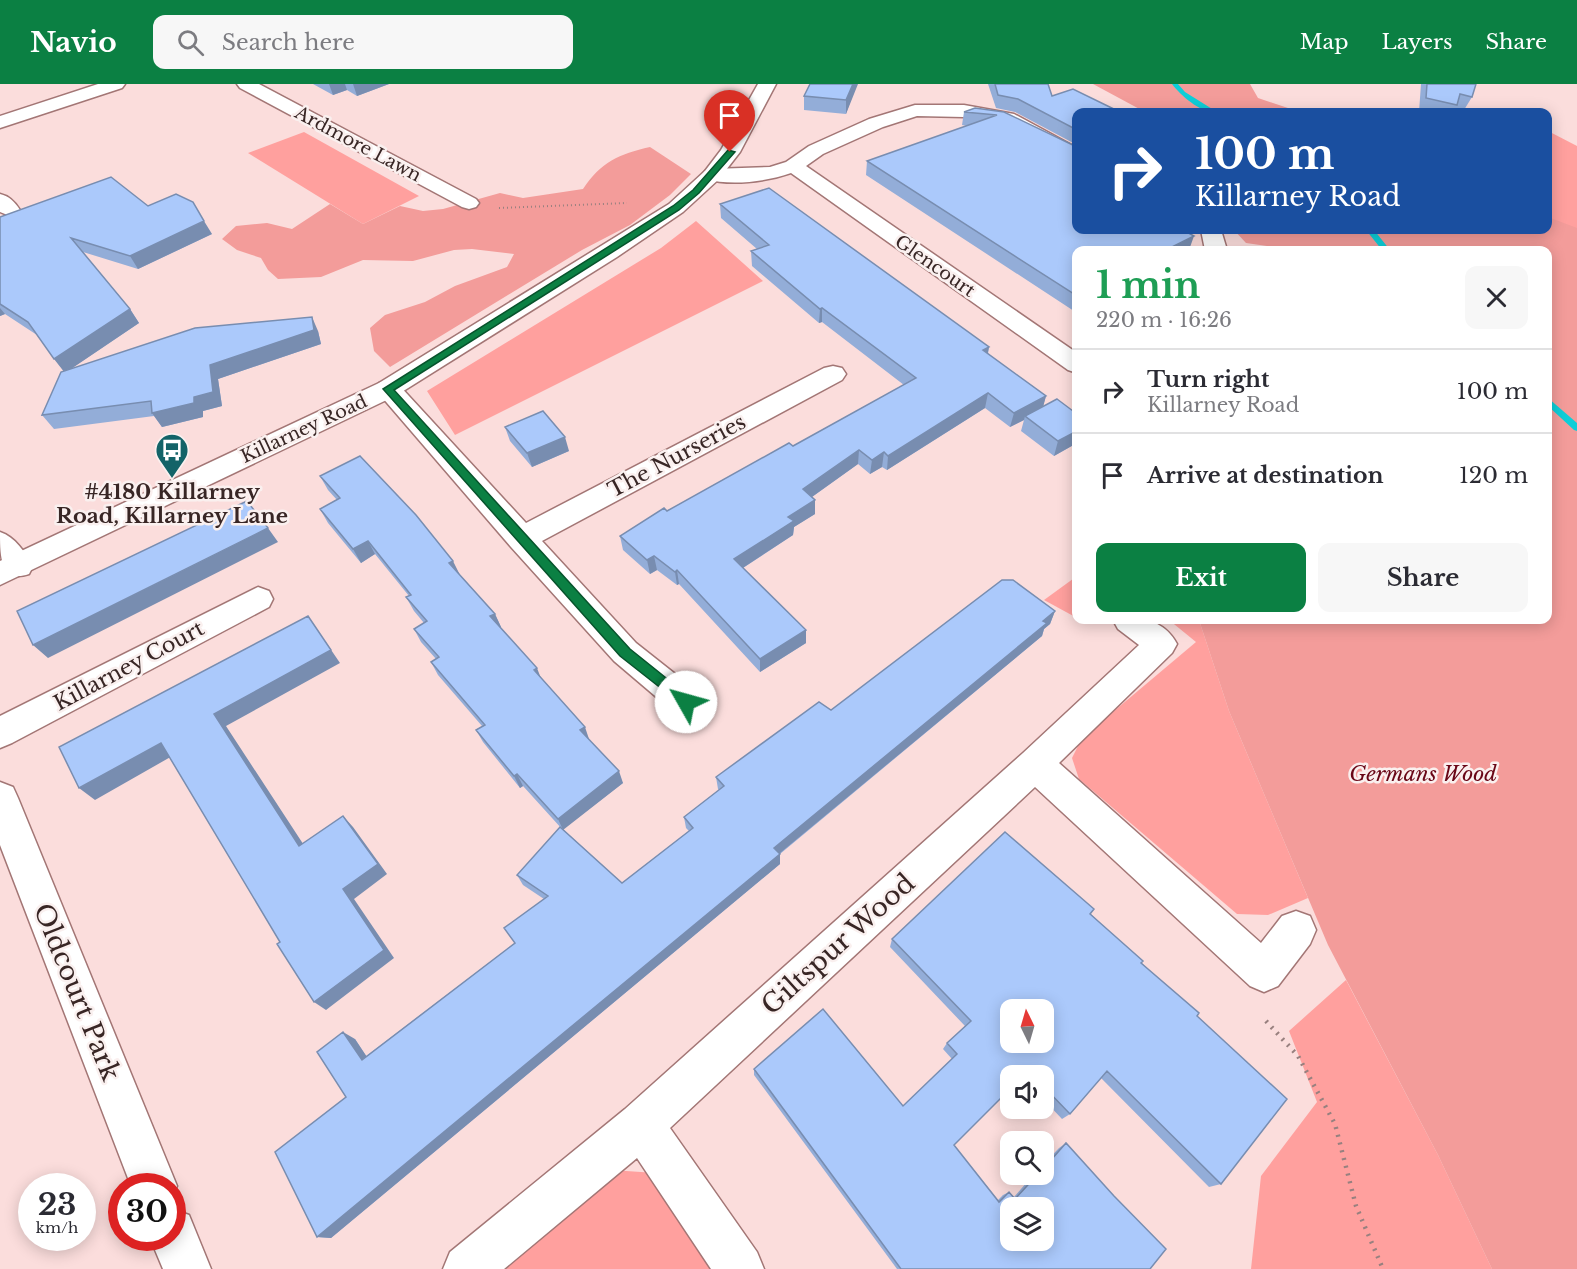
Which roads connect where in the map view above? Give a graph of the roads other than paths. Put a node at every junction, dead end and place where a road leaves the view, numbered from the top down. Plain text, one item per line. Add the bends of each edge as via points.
1 (116, 84) edge
2 (246, 84) edge
3 (767, 84) edge
4 (0, 122) edge
5 (1072, 153) edge
6 (793, 166) junction
7 (712, 175) junction
8 (469, 203) road end
9 (1072, 361) edge
10 (833, 374) dead end
11 (388, 389) junction
12 (521, 539) junction
13 (0, 543) edge
14 (9, 570) edge
15 (258, 599) dead end
16 (1134, 624) edge
17 (686, 702) dead end
18 (0, 733) edge
19 (1035, 764) junction
20 (0, 798) edge
21 (1296, 930) dead end
22 (641, 1125) junction
23 (149, 1173) edge
24 (180, 1251) edge
25 (187, 1269) edge
26 (467, 1269) edge
27 (740, 1269) edge

1 - 4 street
2 - 8 street, Ardmore Lawn
3 - 7 street, Killarney Road via 730,152
5 - 6 street via 1007,118 963,111 915,110 816,150
6 - 7 street via 773,173
6 - 9 street, Glencourt
7 - 11 street, Killarney Road via 676,208
10 - 12 street, The Nurseries
11 - 12 street
11 - 14 street, Killarney Road
12 - 17 street via 625,652
13 - 14 street
15 - 18 street, Killarney Court
16 - 19 street, Giltspur Wood via 1161,644
19 - 21 street via 1264,972
19 - 22 street, Giltspur Wood
20 - 23 street, Oldcourt Park
22 - 26 street, Giltspur Wood
22 - 27 street
24 - 25 street

